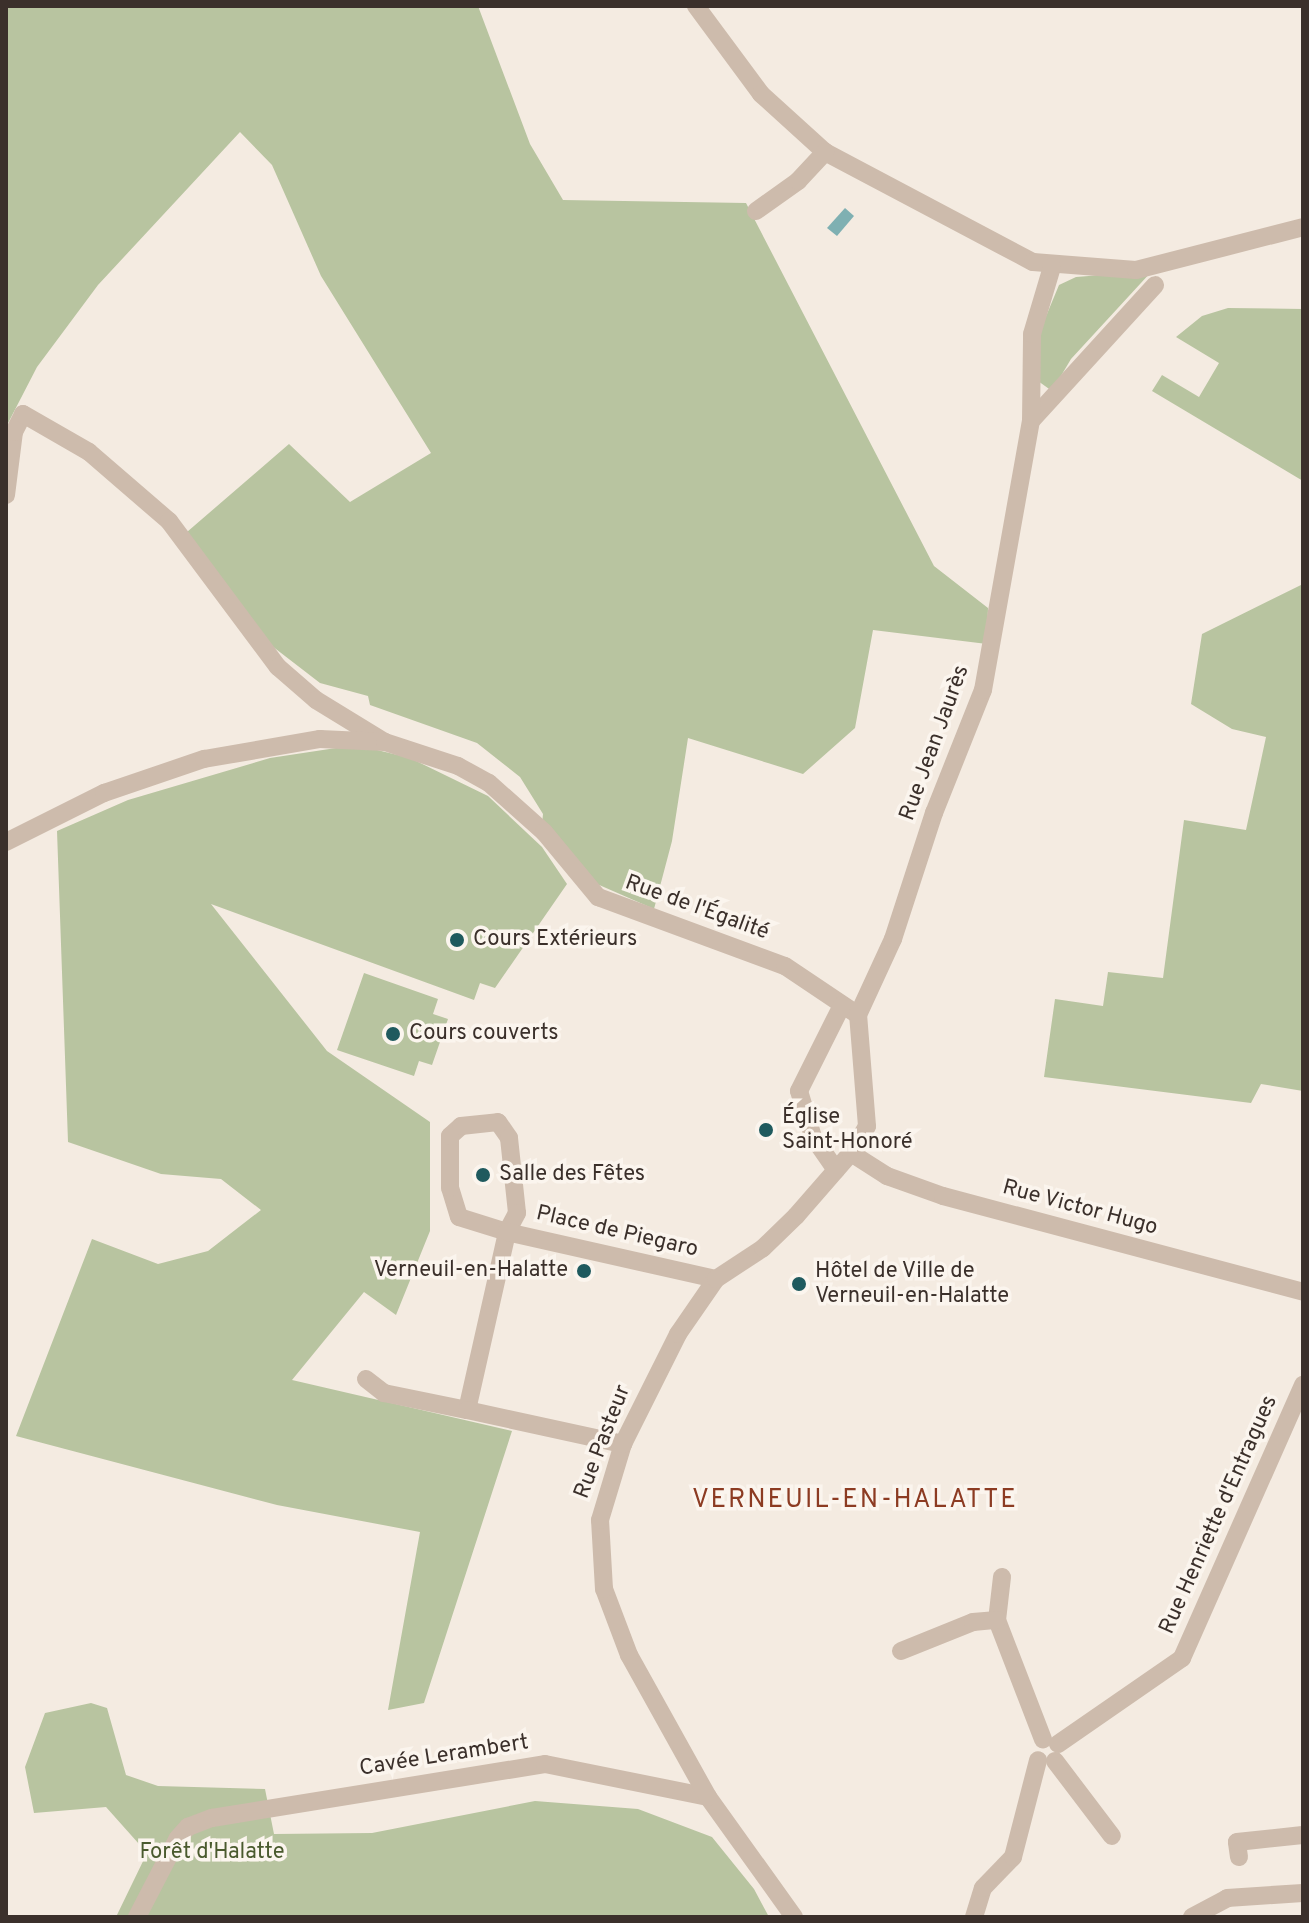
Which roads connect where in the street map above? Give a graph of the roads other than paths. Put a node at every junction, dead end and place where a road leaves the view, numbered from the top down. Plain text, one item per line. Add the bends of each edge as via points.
1 (696, 6) edge
2 (825, 152) junction
3 (756, 211) dead end
4 (1303, 227) edge
5 (1052, 267) junction
6 (1155, 285) dead end
7 (1031, 421) junction
8 (6, 495) edge
9 (385, 742) junction
10 (6, 842) edge
11 (850, 1010) junction
12 (851, 1153) junction
13 (836, 1170) junction
14 (507, 1232) junction
15 (716, 1279) junction
16 (1303, 1292) edge
17 (366, 1379) dead end
18 (1303, 1385) edge
19 (467, 1410) junction
20 (623, 1444) junction
21 (1002, 1577) dead end
22 (997, 1620) junction
23 (901, 1651) dead end
24 (1049, 1751) junction
25 (708, 1797) junction
26 (1303, 1835) edge
27 (1112, 1836) dead end
28 (1239, 1857) dead end
29 (1303, 1893) edge
30 (137, 1917) edge
31 (794, 1917) edge
32 (974, 1917) edge
33 (1192, 1917) edge

1 - 2 street via 761,94
2 - 3 street via 798,181
2 - 5 street via 988,241
4 - 5 street via 1136,270
5 - 7 street, Rue Jean Jaurès via 1032,334
6 - 7 street
7 - 11 street, Rue Jean Jaurès via 983,690 934,813 893,939
8 - 9 street via 14,432 23,414 89,452 169,521 278,667 316,700
9 - 10 street, Rue de l'Égalité via 320,739 204,759 96,797
9 - 11 street, Rue de l'Égalité via 458,766 489,783 544,832 598,897 785,966
11 - 12 street via 869,1108 867,1126
11 - 13 street, Rue Jean Jaurès via 799,1091 813,1137
12 - 13 street, Rue Pasteur
12 - 16 street, Rue Victor Hugo via 887,1176 943,1196
13 - 15 street, Rue Pasteur via 763,1248
14 - 14 street via 459,1217 450,1188 450,1136 461,1126 498,1122 509,1138 517,1213
14 - 15 street, Place de Piegaro
14 - 19 street
15 - 20 street, Rue Pasteur via 657,1370
17 - 19 street via 384,1393
18 - 24 street, Rue Henriette d'Entragues via 1182,1658
19 - 20 street
20 - 25 street, Rue Pasteur via 600,1520 604,1589 629,1655
21 - 22 street
22 - 23 street via 973,1622
22 - 24 street
24 - 27 street
24 - 32 street via 1013,1857 983,1888
25 - 30 street, Cavée Lerambert via 545,1764 312,1800 188,1827
25 - 31 street, Rue Pasteur
26 - 28 street via 1237,1842
29 - 33 street via 1227,1898

